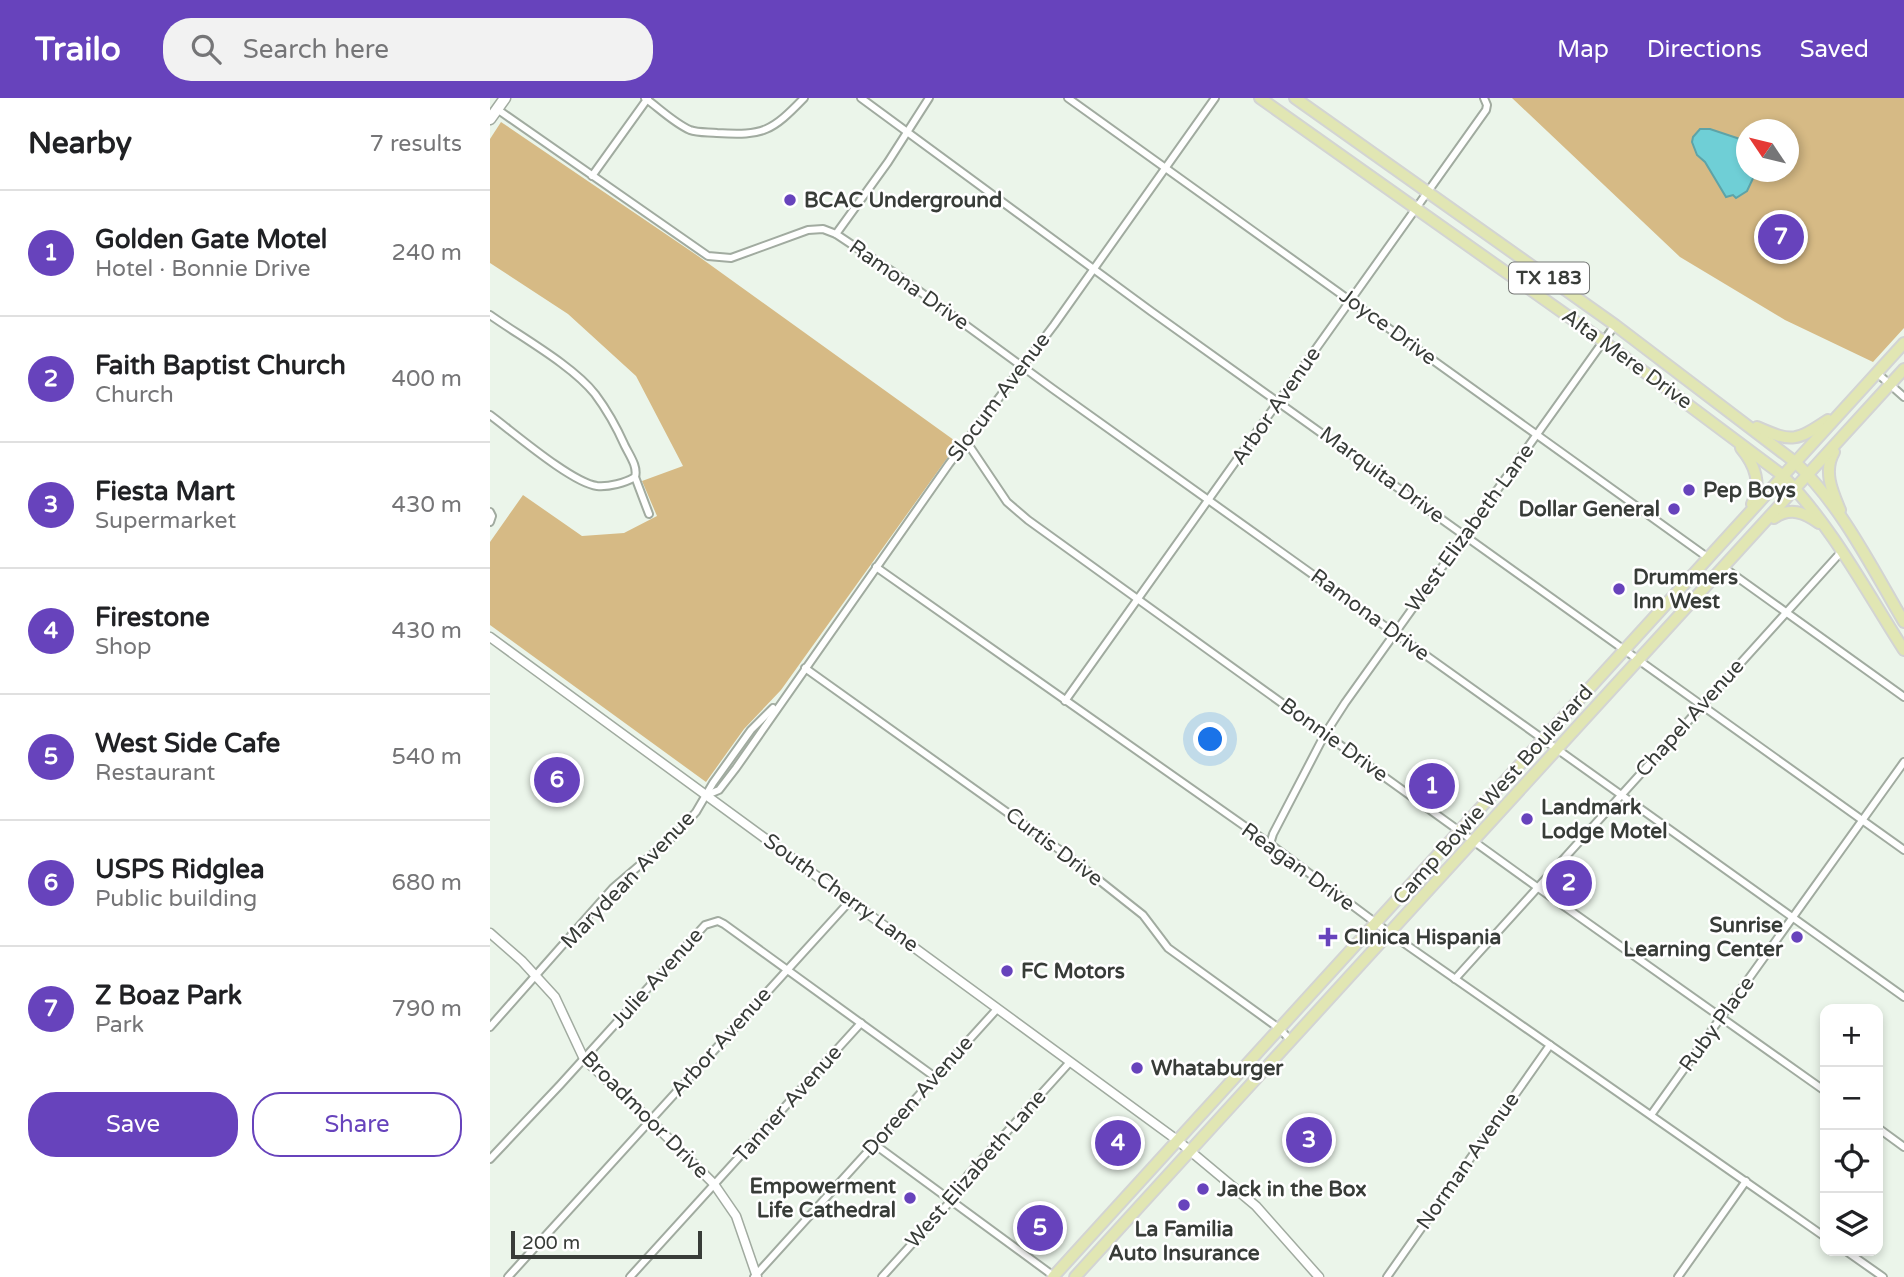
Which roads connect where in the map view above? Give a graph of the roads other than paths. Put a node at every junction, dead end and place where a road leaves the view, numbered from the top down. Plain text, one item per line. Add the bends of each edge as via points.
1 (505, 98) edge
2 (804, 98) edge
3 (862, 98) edge
4 (929, 98) edge
5 (1068, 98) edge
6 (1215, 98) edge
7 (1260, 98) edge
8 (1295, 98) edge
9 (1484, 98) edge
10 (647, 99) edge
11 (498, 109) junction
12 (490, 119) edge
13 (907, 131) junction
14 (1166, 167) junction
15 (592, 176) junction
16 (1427, 192) junction
17 (1416, 208) junction
18 (836, 234) junction
19 (1094, 267) junction
20 (1350, 300) junction
21 (490, 315) edge
22 (1615, 325) junction
23 (1603, 341) junction
24 (1904, 343) edge
25 (1023, 367) junction
26 (1904, 369) edge
27 (1877, 373) junction
28 (1890, 385) junction
29 (1904, 397) edge
30 (1279, 401) junction
31 (490, 415) edge
32 (1835, 418) junction
33 (1738, 419) junction
34 (1538, 433) junction
35 (1727, 433) junction
36 (1842, 437) junction
37 (966, 441) junction
38 (1795, 462) junction
39 (635, 474) junction
40 (1783, 475) junction
41 (1808, 476) junction
42 (1796, 489) junction
43 (1210, 500) junction
44 (649, 514) dead end
45 (1733, 529) junction
46 (1847, 529) junction
47 (1828, 530) junction
48 (1465, 535) junction
49 (1842, 551) junction
50 (1707, 557) junction
51 (1727, 563) junction
52 (876, 567) junction
53 (1139, 599) junction
54 (1786, 612) junction
55 (1904, 622) edge
56 (1394, 633) junction
57 (490, 637) edge
58 (1625, 649) junction
59 (1904, 650) edge
60 (1640, 659) junction
61 (805, 668) junction
62 (1904, 697) edge
63 (1065, 701) junction
64 (1702, 705) junction
65 (1325, 734) junction
66 (1542, 739) junction
67 (1556, 749) junction
68 (1904, 762) edge
69 (708, 795) junction
70 (1621, 795) junction
71 (1863, 821) junction
72 (1459, 830) junction
73 (1473, 841) junction
74 (1270, 844) junction
75 (1904, 850) edge
76 (1537, 887) junction
77 (850, 901) junction
78 (1793, 917) junction
79 (1377, 924) junction
80 (1388, 932) junction
81 (490, 933) edge
82 (788, 970) junction
83 (536, 976) junction
84 (1455, 979) junction
85 (1904, 997) edge
86 (997, 1009) junction
87 (1723, 1017) junction
88 (861, 1023) junction
89 (490, 1027) edge
90 (1280, 1029) junction
91 (1290, 1040) junction
92 (1550, 1045) junction
93 (584, 1059) junction
94 (1070, 1062) junction
95 (934, 1077) junction
96 (1820, 1087) edge
97 (1651, 1115) junction
98 (650, 1120) junction
99 (1881, 1130) edge
100 (1177, 1140) junction
101 (874, 1144) junction
102 (1904, 1147) edge
103 (1190, 1152) junction
104 (490, 1159) edge
105 (1746, 1181) junction
106 (714, 1184) junction
107 (950, 1199) junction
108 (1820, 1233) edge
109 (1853, 1256) edge
110 (756, 1276) edge
111 (508, 1277) edge
112 (630, 1277) edge
113 (882, 1277) edge
114 (1054, 1277) edge
115 (1075, 1277) edge
116 (1319, 1277) edge
117 (1387, 1277) edge
118 (1678, 1277) edge
119 (1883, 1277) edge

1 - 11 main road
2 - 10 street via 768,130 744,134 689,129
3 - 13 street, Marquita Drive
4 - 13 street
5 - 14 street, Joyce Drive
6 - 14 street, Slocum Avenue
7 - 17 main road, Alta Mere Drive / TX 183
8 - 16 main road, Alta Mere Drive / TX 183
9 - 16 street, Arbor Avenue via 1486,110
10 - 15 street
11 - 12 main road
11 - 15 street
13 - 18 street
13 - 19 street, Marquita Drive
14 - 19 street, Slocum Avenue
14 - 20 street, Joyce Drive
15 - 18 street via 715,259 731,258 808,230
16 - 17 street, Arbor Avenue
16 - 22 main road, Alta Mere Drive / TX 183
17 - 20 street, Arbor Avenue
17 - 23 main road, Alta Mere Drive / TX 183
18 - 25 street, Ramona Drive
19 - 25 street, Slocum Avenue
19 - 30 street, Marquita Drive
20 - 30 street, Arbor Avenue
20 - 34 street, Joyce Drive
21 - 39 street via 585,383 618,430
22 - 23 street, West Elizabeth Lane
22 - 33 main road, Alta Mere Drive / TX 183
23 - 34 street, West Elizabeth Lane
23 - 35 main road, Alta Mere Drive / TX 183
24 - 27 main road, Camp Bowie West Boulevard
25 - 37 street, Slocum Avenue
25 - 43 street, Ramona Drive
26 - 28 main road, Camp Bowie West Boulevard
27 - 28 street
27 - 32 main road, Camp Bowie West Boulevard
28 - 29 street
28 - 36 main road, Camp Bowie West Boulevard
30 - 43 street, Arbor Avenue
30 - 48 street, Marquita Drive
31 - 39 street via 587,483 604,486
32 - 33 main road via 1805,435 1787,439
32 - 38 main road, Camp Bowie West Boulevard
33 - 38 main road, Alta Mere Drive / TX 183
34 - 48 street, West Elizabeth Lane
34 - 50 street, Joyce Drive
35 - 40 main road, Alta Mere Drive / TX 183
35 - 45 main road via 1751,461 1758,483 1751,505
36 - 41 main road, Camp Bowie West Boulevard
36 - 46 main road via 1828,470
37 - 52 street, Slocum Avenue
37 - 53 street, Bonnie Drive via 1007,502
38 - 40 main road, Camp Bowie West Boulevard
38 - 41 main road, Alta Mere Drive / TX 183
39 - 44 street
40 - 42 main road, Alta Mere Drive / TX 183
40 - 45 main road, Camp Bowie West Boulevard
41 - 42 main road, Camp Bowie West Boulevard
41 - 46 main road, Alta Mere Drive / TX 183
42 - 47 main road, Alta Mere Drive / TX 183
42 - 51 main road, Camp Bowie West Boulevard
43 - 53 street, Arbor Avenue
43 - 56 street, Ramona Drive
45 - 50 main road, Camp Bowie West Boulevard
46 - 55 main road, Alta Mere Drive / TX 183
47 - 49 main road, Alta Mere Drive / TX 183
47 - 51 main road via 1807,514 1783,512
48 - 56 street, West Elizabeth Lane
48 - 58 street, Marquita Drive
49 - 54 street, Chapel Avenue
49 - 59 main road, Alta Mere Drive / TX 183
50 - 58 main road, Camp Bowie West Boulevard
51 - 54 street
51 - 60 main road, Camp Bowie West Boulevard
52 - 61 street, Slocum Avenue
52 - 63 street, Reagan Drive
53 - 63 street, Arbor Avenue
53 - 65 street, Bonnie Drive
54 - 62 street
54 - 64 street, Chapel Avenue
56 - 65 street, West Elizabeth Lane
56 - 66 street, Ramona Drive
57 - 69 street, South Cherry Lane
58 - 60 street, Marquita Drive
58 - 66 main road, Camp Bowie West Boulevard
60 - 64 street, Marquita Drive
60 - 67 main road, Camp Bowie West Boulevard
61 - 69 street, Slocum Avenue via 719,790
61 - 90 street, Curtis Drive via 1071,858 1143,915 1168,948
63 - 74 street, Reagan Drive
64 - 70 street, Chapel Avenue
64 - 71 street, Marquita Drive
65 - 72 street, Bonnie Drive
65 - 74 street, West Elizabeth Lane
66 - 67 street, Ramona Drive
66 - 72 main road, Camp Bowie West Boulevard
67 - 70 street, Ramona Drive
67 - 73 main road, Camp Bowie West Boulevard
68 - 71 street, Ruby Place
69 - 77 street, South Cherry Lane
69 - 83 street, Marydean Avenue via 676,834 613,888
70 - 76 street, Chapel Avenue
70 - 78 street, Ramona Drive
71 - 75 street, Marquita Drive
71 - 78 street, Ruby Place
72 - 73 street, Bonnie Drive
72 - 79 main road, Camp Bowie West Boulevard
73 - 76 street, Bonnie Drive
73 - 80 main road, Camp Bowie West Boulevard
74 - 79 street, Reagan Drive
76 - 84 street, Chapel Avenue
76 - 87 street, Bonnie Drive
77 - 82 street, Arbor Avenue
77 - 86 street, South Cherry Lane
78 - 85 street, Ramona Drive
78 - 87 street, Ruby Place
79 - 80 street, Reagan Drive
79 - 90 main road, Camp Bowie West Boulevard
80 - 84 street, Reagan Drive
80 - 91 main road, Camp Bowie West Boulevard
81 - 83 street, Broadmoor Drive
82 - 88 street
82 - 93 street, Julie Avenue via 724,924 710,922
82 - 98 street, Arbor Avenue
83 - 89 street, Marydean Avenue
83 - 93 street, Broadmoor Drive via 555,997
84 - 92 street, Reagan Drive
86 - 94 street, South Cherry Lane
86 - 95 street, Doreen Avenue
87 - 96 street, Bonnie Drive
87 - 97 street, Ruby Place
88 - 95 street
88 - 106 street, Tanner Avenue
90 - 91 street, Curtis Drive
90 - 100 main road, Camp Bowie West Boulevard
91 - 103 main road, Camp Bowie West Boulevard
92 - 97 street, Reagan Drive
92 - 117 street, Norman Avenue
93 - 98 street, Broadmoor Drive
93 - 104 street, Julie Avenue
94 - 100 street, South Cherry Lane
94 - 107 street, West Elizabeth Lane
95 - 101 street, Doreen Avenue
97 - 105 street, Reagan Drive
98 - 106 street, Broadmoor Drive
98 - 111 street, Arbor Avenue
99 - 102 street
100 - 103 street, South Cherry Lane
100 - 114 main road, Camp Bowie West Boulevard
101 - 107 street
101 - 110 street, Doreen Avenue
103 - 115 main road, Camp Bowie West Boulevard
103 - 116 street, South Cherry Lane via 1256,1206
105 - 108 street, Reagan Drive
105 - 118 street
106 - 110 street, Broadmoor Drive via 736,1216
106 - 112 street, Tanner Avenue
107 - 113 street, West Elizabeth Lane
107 - 114 street
109 - 119 street

